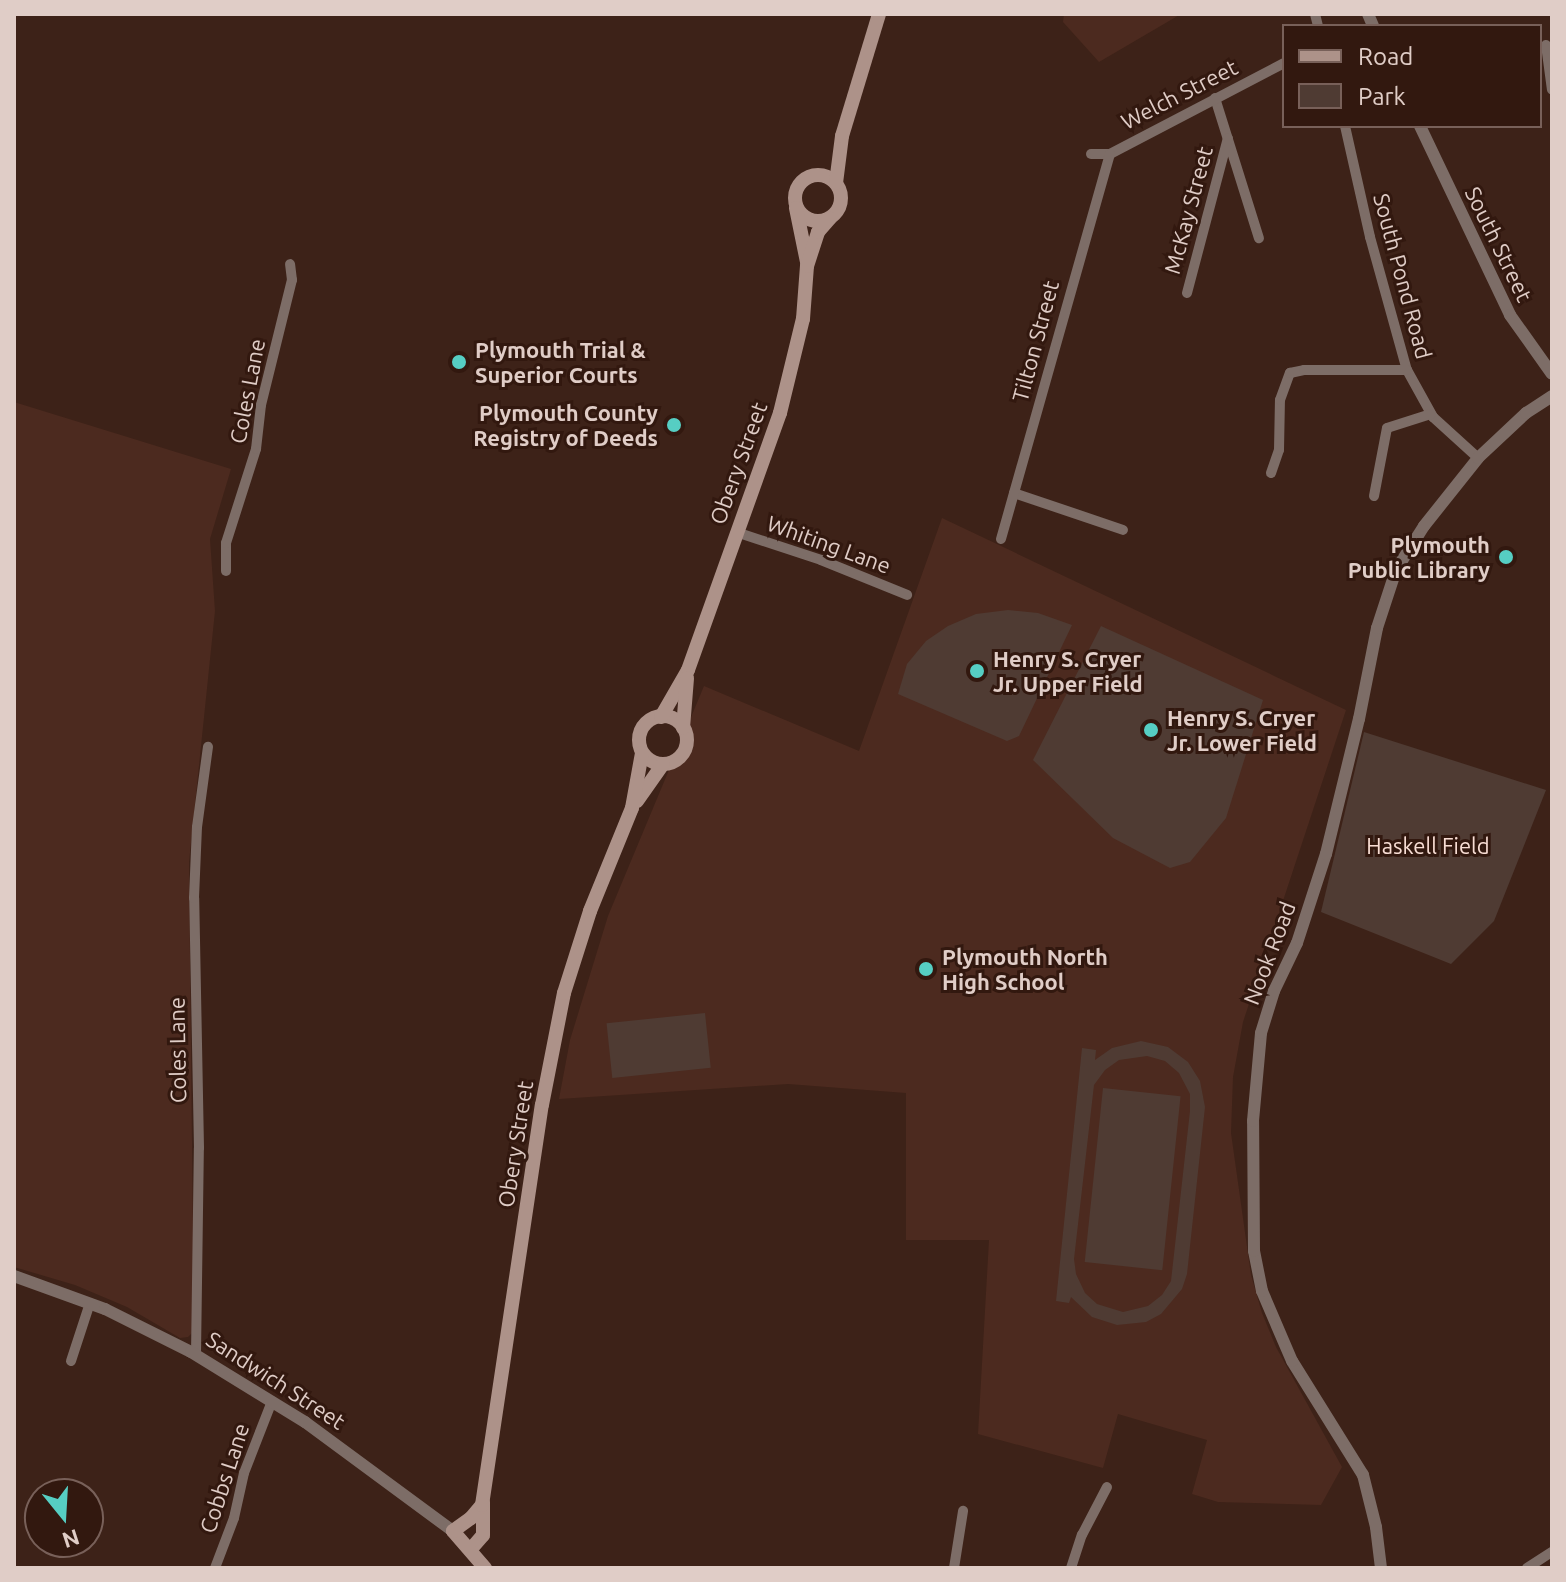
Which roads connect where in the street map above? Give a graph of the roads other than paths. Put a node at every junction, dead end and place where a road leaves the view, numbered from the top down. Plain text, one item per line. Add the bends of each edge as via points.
1 (879, 14) edge
2 (1546, 45) dead end
3 (1282, 64) edge
4 (1552, 80) edge
5 (1552, 90) edge
6 (1215, 98) junction
7 (1345, 128) edge
8 (1421, 128) edge
9 (842, 136) junction
10 (1228, 138) junction
11 (1091, 154) dead end
12 (1110, 154) junction
13 (816, 175) junction
14 (836, 183) junction
15 (796, 207) junction
16 (830, 218) junction
17 (1259, 238) dead end
18 (290, 264) dead end
19 (807, 266) junction
20 (1187, 293) dead end
21 (1407, 370) junction
22 (1552, 374) edge
23 (1552, 396) edge
24 (1431, 414) junction
25 (1478, 458) junction
26 (1271, 473) dead end
27 (1014, 493) junction
28 (1374, 496) dead end
29 (1123, 530) dead end
30 (736, 532) junction
31 (1001, 539) dead end
32 (226, 571) dead end
33 (907, 595) dead end
34 (688, 670) junction
35 (661, 717) junction
36 (683, 728) junction
37 (208, 747) dead end
38 (642, 753) junction
39 (663, 764) junction
40 (632, 808) junction
41 (14, 1276) edge
42 (90, 1303) junction
43 (196, 1354) junction
44 (71, 1361) dead end
45 (272, 1401) junction
46 (1107, 1487) dead end
47 (483, 1499) junction
48 (963, 1511) dead end
49 (453, 1531) junction
50 (471, 1549) junction
51 (1552, 1552) edge
52 (215, 1568) edge
53 (485, 1568) edge
54 (954, 1568) edge
55 (1071, 1568) edge
56 (1381, 1568) edge
57 (1527, 1568) edge

1 - 9 main road, Obery Street
2 - 4 street
3 - 6 street, Welch Street
4 - 5 street
6 - 10 street
6 - 12 street, Welch Street
7 - 21 street, South Pond Road
8 - 22 street, South Street via 1510,315
9 - 13 main road, Obery Street
9 - 14 main road, Obery Street
10 - 17 street
10 - 20 street, McKay Street
11 - 12 street, Welch Street
12 - 27 street, Tilton Street
13 - 14 main road
13 - 15 main road, Obery Street via 798,186
14 - 16 main road, Obery Street via 841,202
15 - 16 main road via 807,219
15 - 19 main road, Obery Street
16 - 19 main road, Obery Street via 818,232
18 - 32 street, Coles Lane via 292,280 261,405 256,449 226,543
19 - 30 main road, Obery Street via 803,319 789,383
21 - 24 street, South Pond Road
21 - 26 street via 1290,373 1280,400 1279,450
23 - 25 street, Nook Road via 1535,405
24 - 25 street, South Pond Road
24 - 28 street via 1387,428
25 - 56 street, Nook Road via 1419,533 1392,579 1326,854 1297,943 1263,1022 1255,1083 1254,1251 1262,1291 1292,1361 1363,1475
27 - 29 street
27 - 31 street, Tilton Street
30 - 33 street, Whiting Lane
30 - 34 main road, Obery Street
34 - 35 main road, Obery Street
34 - 36 main road, Obery Street
35 - 36 main road via 674,719
35 - 38 main road, Obery Street via 642,728
36 - 39 main road, Obery Street via 684,752
37 - 43 street, Coles Lane via 194,898
38 - 39 main road
38 - 40 main road, Obery Street
39 - 40 main road, Obery Street
40 - 47 main road, Obery Street via 564,993
41 - 42 street, Sandwich Street
42 - 43 street, Sandwich Street
42 - 44 street
43 - 45 street, Sandwich Street
45 - 49 street, Sandwich Street
45 - 52 street, Cobbs Lane
46 - 55 street
47 - 49 main road via 475,1515
47 - 50 main road, Obery Street via 483,1535
48 - 54 street
49 - 50 main road, Sandwich Street
50 - 53 main road, Sandwich Street
51 - 57 street

